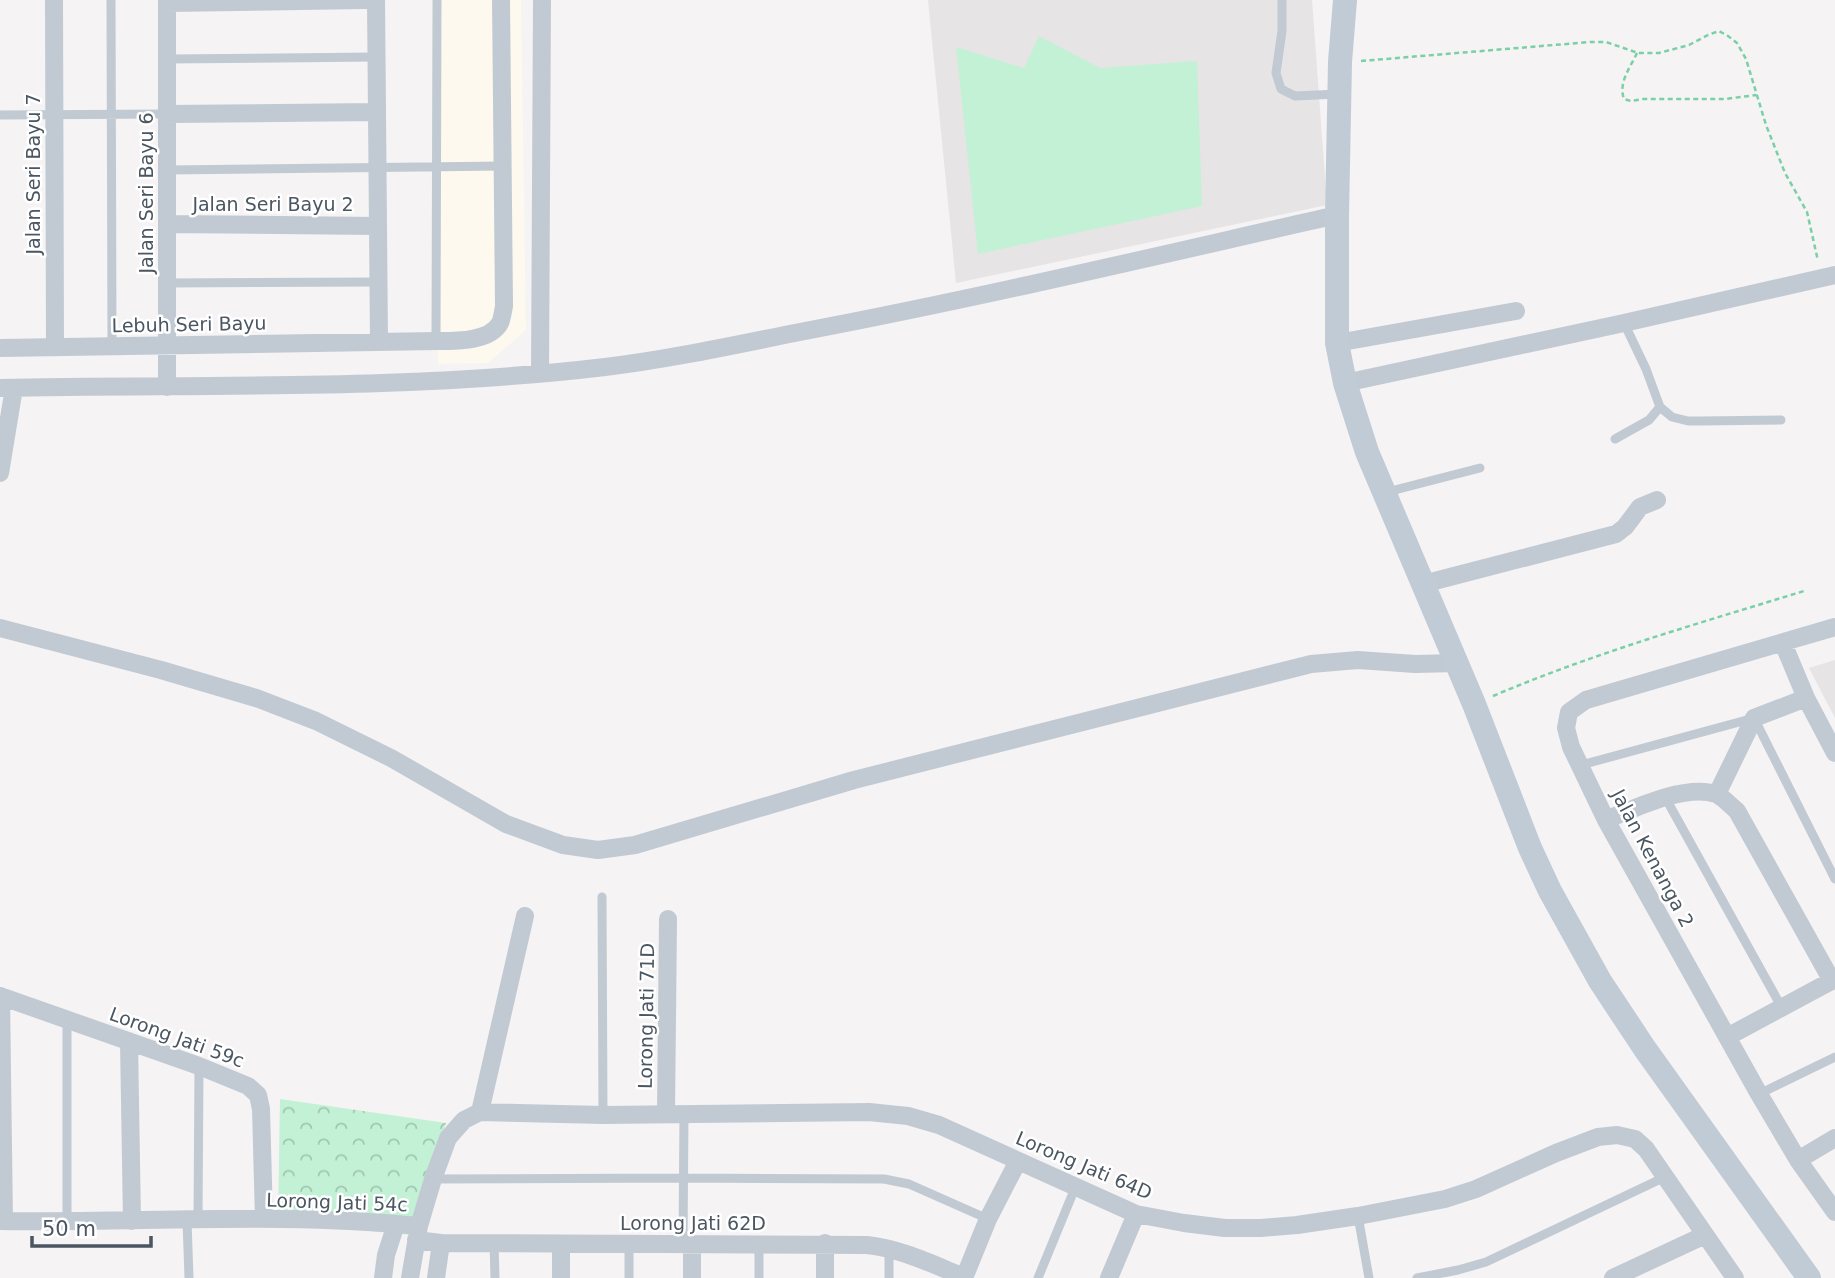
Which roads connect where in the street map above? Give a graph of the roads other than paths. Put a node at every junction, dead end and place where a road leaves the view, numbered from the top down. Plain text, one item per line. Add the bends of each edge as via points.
1 (54, 0) edge
2 (111, 0) edge
3 (364, 0) edge
4 (376, 0) edge
5 (437, 0) edge
6 (501, 0) edge
7 (542, 0) edge
8 (1282, 0) edge
9 (1345, 0) edge
10 (167, 2) edge
11 (376, 57) junction
12 (167, 59) junction
13 (1340, 94) junction
14 (377, 112) junction
15 (111, 114) junction
16 (167, 114) junction
17 (0, 115) edge
18 (53, 115) junction
19 (503, 166) junction
20 (436, 167) junction
21 (377, 168) junction
22 (167, 170) junction
23 (1337, 215) junction
24 (167, 224) junction
25 (378, 226) junction
26 (1828, 276) edge
27 (378, 282) junction
28 (167, 283) junction
29 (1516, 311) dead end
30 (1624, 323) junction
31 (379, 341) junction
32 (436, 341) junction
33 (1337, 343) junction
34 (167, 345) junction
35 (112, 346) junction
36 (55, 347) junction
37 (0, 348) edge
38 (540, 373) junction
39 (1345, 383) junction
40 (167, 387) junction
41 (7, 388) edge
42 (1660, 407) junction
43 (1781, 420) dead end
44 (1615, 439) dead end
45 (1480, 468) dead end
46 (0, 473) edge
47 (1383, 493) junction
48 (1657, 500) dead end
49 (1423, 584) junction
50 (1835, 627) edge
51 (0, 628) edge
52 (1783, 643) junction
53 (1457, 663) junction
54 (1806, 698) junction
55 (1754, 718) junction
56 (1835, 753) edge
57 (1581, 765) junction
58 (1717, 794) junction
59 (1665, 797) junction
60 (1606, 820) junction
61 (1835, 879) edge
62 (603, 897) dead end
63 (525, 916) dead end
64 (668, 919) dead end
65 (1833, 980) edge
66 (0, 996) edge
67 (1782, 1008) junction
68 (66, 1019) junction
69 (1727, 1037) junction
70 (129, 1041) junction
71 (1835, 1057) edge
72 (199, 1066) junction
73 (1759, 1094) junction
74 (675, 1114) junction
75 (603, 1115) junction
76 (472, 1116) junction
77 (1835, 1139) edge
78 (1798, 1160) junction
79 (1018, 1161) junction
80 (1665, 1177) junction
81 (684, 1178) junction
82 (433, 1179) junction
83 (1075, 1188) junction
84 (1835, 1212) edge
85 (1136, 1214) junction
86 (1358, 1216) junction
87 (264, 1219) junction
88 (988, 1219) junction
89 (192, 1220) junction
90 (2, 1221) edge
91 (67, 1221) junction
92 (132, 1221) junction
93 (396, 1224) junction
94 (417, 1233) junction
95 (1704, 1235) junction
96 (441, 1243) junction
97 (495, 1243) junction
98 (561, 1244) junction
99 (629, 1244) junction
100 (688, 1244) junction
101 (760, 1244) junction
102 (825, 1244) junction
103 (889, 1247) junction
104 (189, 1278) edge
105 (383, 1278) edge
106 (410, 1278) edge
107 (436, 1278) edge
108 (495, 1278) edge
109 (561, 1278) edge
110 (629, 1278) edge
111 (692, 1278) edge
112 (759, 1278) edge
113 (825, 1278) edge
114 (889, 1278) edge
115 (964, 1278) edge
116 (1038, 1278) edge
117 (1109, 1278) edge
118 (1369, 1278) edge
119 (1417, 1278) edge
120 (1613, 1278) edge
121 (1735, 1278) edge
122 (1809, 1278) edge

1 - 18 street, Jalan Seri Bayu 7
2 - 15 lane
3 - 10 street
4 - 11 street
5 - 20 lane
6 - 19 street
7 - 38 street
8 - 13 lane via 1276,73 1281,89 1295,96
9 - 13 main road
10 - 12 street, Jalan Seri Bayu 6
11 - 12 lane
11 - 14 street
12 - 16 street, Jalan Seri Bayu 6
13 - 23 main road
14 - 16 street
14 - 21 street
15 - 16 lane
15 - 18 lane
15 - 35 lane
16 - 22 street, Jalan Seri Bayu 6
17 - 18 lane
18 - 36 street, Jalan Seri Bayu 7
19 - 20 lane
19 - 32 street, Lebuh Seri Bayu via 504,306 500,324 467,340
20 - 21 lane
20 - 32 lane
21 - 22 lane
21 - 25 street
22 - 24 street, Jalan Seri Bayu 6
23 - 33 main road
23 - 38 street via 936,306 664,359
24 - 25 street, Jalan Seri Bayu 2
24 - 28 street, Jalan Seri Bayu 6
25 - 27 street
26 - 30 street
27 - 28 lane
27 - 31 street
28 - 34 street, Jalan Seri Bayu 6
29 - 33 street
30 - 39 street
30 - 42 lane
31 - 32 street, Lebuh Seri Bayu
31 - 34 street, Lebuh Seri Bayu
33 - 39 main road
34 - 35 street, Lebuh Seri Bayu
34 - 40 street, Jalan Seri Bayu 6
35 - 36 street, Lebuh Seri Bayu
36 - 37 street, Lebuh Seri Bayu
38 - 40 street via 384,383
39 - 47 main road
40 - 41 street
41 - 46 street
42 - 43 lane via 1672,417 1688,421
42 - 44 lane via 1649,420
45 - 47 lane
47 - 49 main road
48 - 49 street via 1640,507 1616,534
49 - 53 main road
50 - 52 street, Jalan Kenanga 2
51 - 53 street via 256,698 391,758 506,824 563,845 598,850 635,845 868,776 1311,664 1358,660
52 - 54 street
52 - 57 street, Jalan Kenanga 2 via 1586,700 1569,712 1566,728
53 - 122 main road via 1530,848 1600,981
54 - 55 street
54 - 56 street
55 - 57 lane
55 - 58 street
55 - 61 lane
57 - 60 street, Jalan Kenanga 2
58 - 59 street
58 - 65 street via 1737,811
59 - 60 street
59 - 67 lane
60 - 69 street, Jalan Kenanga 2
62 - 75 lane
63 - 76 street
64 - 74 street, Lorong Jati 71D
65 - 67 street
66 - 68 street, Lorong Jati 59c
66 - 90 street
67 - 69 street
68 - 70 street, Lorong Jati 59c
68 - 91 lane
69 - 73 street, Jalan Kenanga 2
70 - 72 street, Lorong Jati 59c
70 - 92 street
71 - 73 lane
72 - 87 street, Lorong Jati 59c via 248,1086 257,1095
72 - 89 lane
73 - 78 street, Jalan Kenanga 2
74 - 75 street, Lorong Jati 64D
74 - 79 street, Lorong Jati 64D via 857,1112 908,1116
74 - 81 lane
75 - 76 street, Lorong Jati 64D
76 - 82 street via 448,1139
77 - 78 street
78 - 84 street, Jalan Kenanga 2
79 - 83 street, Lorong Jati 64D
79 - 88 street
80 - 86 street, Lorong Jati 64D via 1635,1139 1598,1137 1466,1192
80 - 95 street, Lorong Jati 64D
80 - 119 lane via 1486,1262
81 - 82 lane
81 - 88 lane via 884,1179 909,1184
81 - 100 lane
82 - 94 street
83 - 85 street, Lorong Jati 64D
83 - 116 lane
85 - 86 street, Lorong Jati 64D via 1225,1228
85 - 117 street
86 - 118 lane
87 - 89 street, Lorong Jati 54c
87 - 93 street, Lorong Jati 54c
88 - 115 street
89 - 92 street, Lorong Jati 54c
89 - 104 lane
90 - 91 street, Lorong Jati 54c
91 - 92 street, Lorong Jati 54c
93 - 94 street, Lorong Jati 54c
93 - 105 street
94 - 96 street, Lorong Jati 62D
94 - 106 street
95 - 120 street
95 - 121 street, Lorong Jati 64D
96 - 97 street, Lorong Jati 62D
96 - 107 street
97 - 98 street, Lorong Jati 62D
97 - 108 lane
98 - 99 street, Lorong Jati 62D
98 - 109 street
99 - 100 street, Lorong Jati 62D
99 - 110 lane
100 - 101 street, Lorong Jati 62D
100 - 111 street
101 - 102 street, Lorong Jati 62D
101 - 112 lane
102 - 103 street, Lorong Jati 62D
102 - 113 street
103 - 114 lane
103 - 115 street, Lorong Jati 62D

